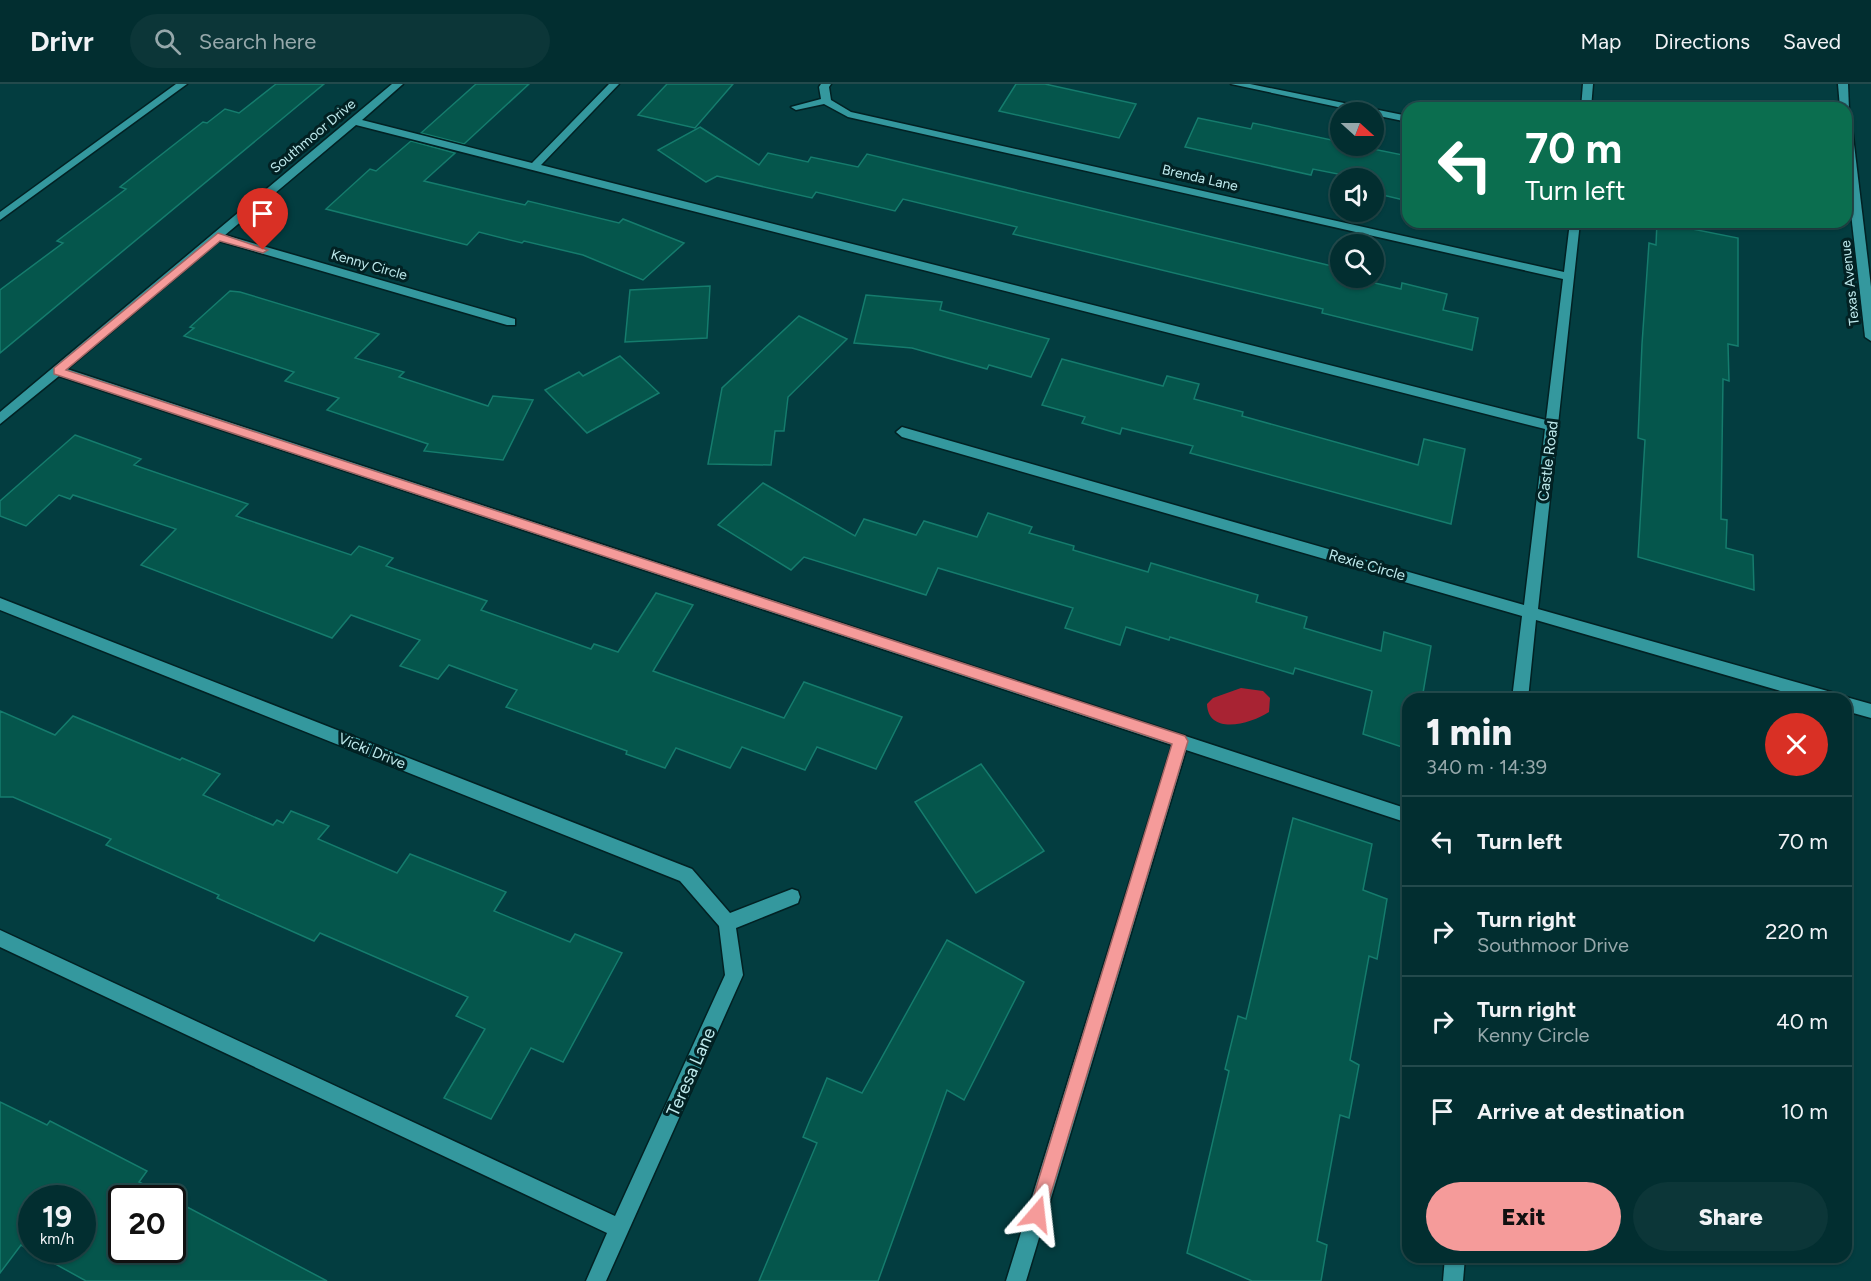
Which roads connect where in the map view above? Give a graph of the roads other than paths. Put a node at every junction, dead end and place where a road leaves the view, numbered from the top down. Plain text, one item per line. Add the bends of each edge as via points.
1 (182, 84) edge
2 (398, 84) edge
3 (614, 84) edge
4 (826, 84) edge
5 (1236, 84) edge
6 (1588, 84) edge
7 (1843, 84) edge
8 (826, 101) junction
9 (1586, 102) edge
10 (1844, 102) edge
11 (796, 107) dead end
12 (1402, 118) edge
13 (354, 121) junction
14 (534, 167) junction
15 (1852, 171) edge
16 (0, 217) edge
17 (1574, 228) edge
18 (218, 237) junction
19 (1570, 277) junction
20 (511, 322) dead end
21 (1871, 337) edge
22 (58, 371) junction
23 (0, 419) edge
24 (1552, 426) junction
25 (902, 432) dead end
26 (0, 604) edge
27 (1530, 612) junction
28 (1521, 693) edge
29 (1810, 693) edge
30 (1852, 706) edge
31 (1871, 711) edge
32 (1180, 741) junction
33 (1402, 814) edge
34 (792, 897) dead end
35 (727, 922) junction
36 (0, 938) edge
37 (621, 1229) junction
38 (1454, 1263) edge
39 (596, 1281) edge
40 (1016, 1281) edge
41 (1453, 1281) edge

1 - 16 street
2 - 13 street, Southmoor Drive
3 - 14 street
4 - 8 street
5 - 12 street
6 - 9 street
7 - 10 street
8 - 11 street
8 - 19 street, Brenda Lane via 848,114
13 - 14 street
13 - 18 street, Southmoor Drive
14 - 24 street
15 - 21 street, Texas Avenue
17 - 19 street, Castle Road
18 - 20 street, Kenny Circle
18 - 22 street, Southmoor Drive
19 - 24 street, Castle Road
22 - 23 street, Southmoor Drive
22 - 32 street
24 - 27 street, Castle Road
25 - 27 street, Rexie Circle
26 - 35 street, Vicki Drive via 686,875
27 - 28 street, Castle Road
27 - 29 street, Rexie Circle
30 - 31 street
32 - 33 street
32 - 40 street
34 - 35 street
35 - 37 street, Teresa Lane via 734,975
36 - 37 street
37 - 39 street, Teresa Lane
38 - 41 street

